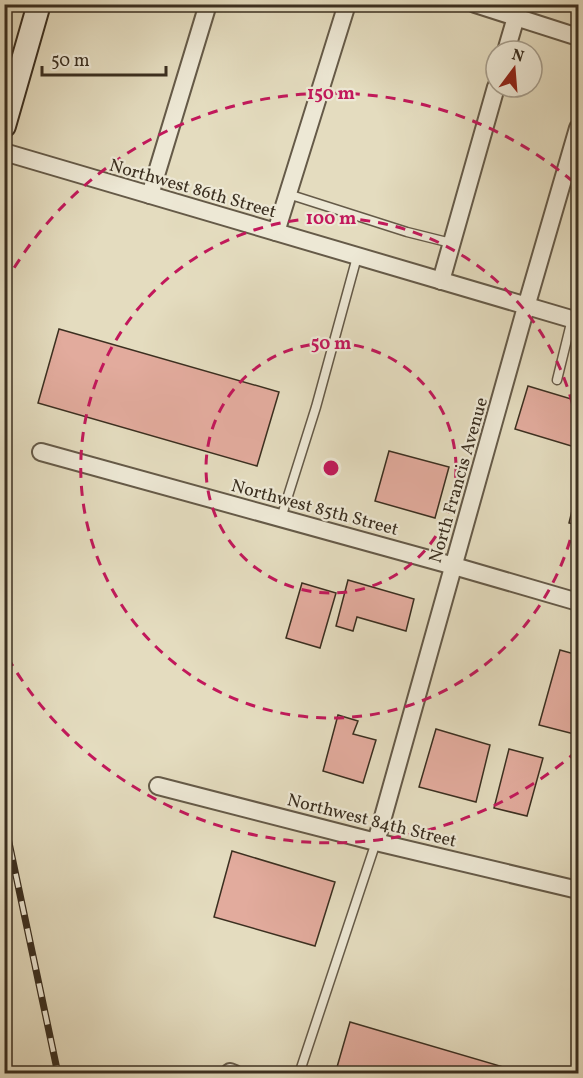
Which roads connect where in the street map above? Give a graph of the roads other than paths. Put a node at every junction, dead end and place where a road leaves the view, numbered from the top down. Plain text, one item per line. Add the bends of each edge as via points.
1 (39, 4) edge
2 (208, 4) edge
3 (347, 4) edge
4 (475, 4) edge
5 (516, 17) junction
6 (579, 37) edge
7 (510, 39) edge
8 (493, 99) edge
9 (4, 126) edge
10 (579, 128) edge
11 (4, 152) edge
12 (288, 194) junction
13 (150, 195) junction
14 (276, 232) junction
15 (451, 243) junction
16 (357, 257) junction
17 (441, 281) junction
18 (526, 307) junction
19 (575, 320) edge
20 (557, 380) dead end
21 (41, 452) dead end
22 (281, 518) junction
23 (454, 566) junction
24 (579, 602) edge
25 (158, 786) dead end
26 (376, 842) junction
27 (579, 890) edge
28 (299, 1074) edge

1 - 9 main road via 16,72
2 - 13 street
3 - 12 street
4 - 5 street
5 - 6 street
5 - 7 street
8 - 15 street
10 - 18 street, North Francis Avenue
11 - 13 street, Northwest 86th Street
12 - 14 street
12 - 15 lane
13 - 14 street, Northwest 86th Street
14 - 16 street, Northwest 86th Street
15 - 17 street
16 - 17 street, Northwest 86th Street
16 - 22 lane
17 - 18 street, Northwest 86th Street
18 - 19 street, Northwest 86th Street
18 - 23 street, North Francis Avenue
19 - 20 lane
21 - 22 street, Northwest 85th Street
22 - 23 street, Northwest 85th Street
23 - 24 street, Northwest 85th Street
23 - 26 street, North Francis Avenue
25 - 26 street, Northwest 84th Street
26 - 27 street, Northwest 84th Street
26 - 28 lane

